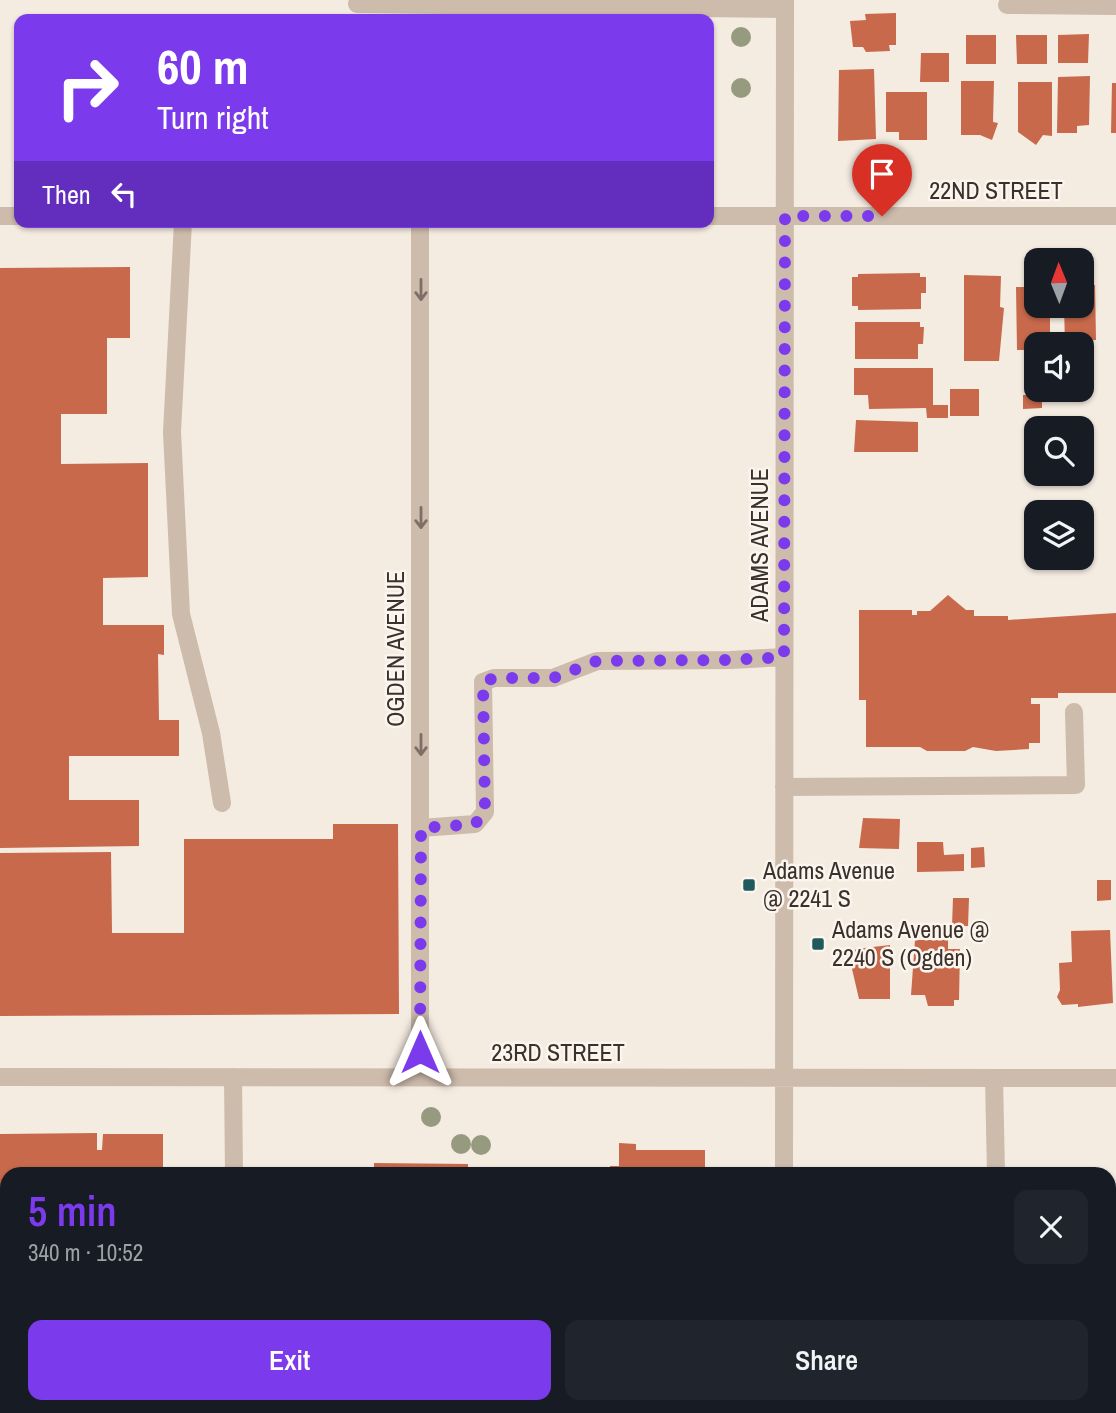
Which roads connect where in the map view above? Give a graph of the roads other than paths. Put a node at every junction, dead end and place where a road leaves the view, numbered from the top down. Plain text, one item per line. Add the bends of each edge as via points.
1 (785, 4) edge
2 (1007, 5) dead end
3 (1116, 6) edge
4 (357, 8) edge
5 (714, 216) edge
6 (785, 216) junction
7 (1116, 216) edge
8 (183, 228) edge
9 (420, 228) edge
10 (784, 657) junction
11 (1074, 712) dead end
12 (784, 787) junction
13 (222, 803) dead end
14 (421, 828) junction
15 (0, 1077) edge
16 (233, 1077) junction
17 (420, 1077) junction
18 (995, 1078) junction
19 (1116, 1078) edge
20 (784, 1079) junction
21 (234, 1167) edge
22 (784, 1167) edge
23 (996, 1167) edge

1 - 4 street
1 - 6 street, ADAMS AVENUE
2 - 3 street
5 - 6 street, 22ND STREET
6 - 7 street, 22ND STREET
6 - 10 street, ADAMS AVENUE
8 - 13 street via 172,432 181,614 211,733
9 -> 14 street, OGDEN AVENUE
10 - 12 street, ADAMS AVENUE
10 - 14 street via 597,661 553,678 483,682 485,812 475,824
11 - 12 street via 1076,785
12 - 20 street, ADAMS AVENUE
14 - 17 street, OGDEN AVENUE
15 - 16 street, 23RD STREET
16 - 17 street, 23RD STREET
16 - 21 street
17 - 20 street, 23RD STREET
18 - 19 street, 23RD STREET
18 - 20 street, 23RD STREET
18 - 23 street
20 - 22 street, ADAMS AVENUE

